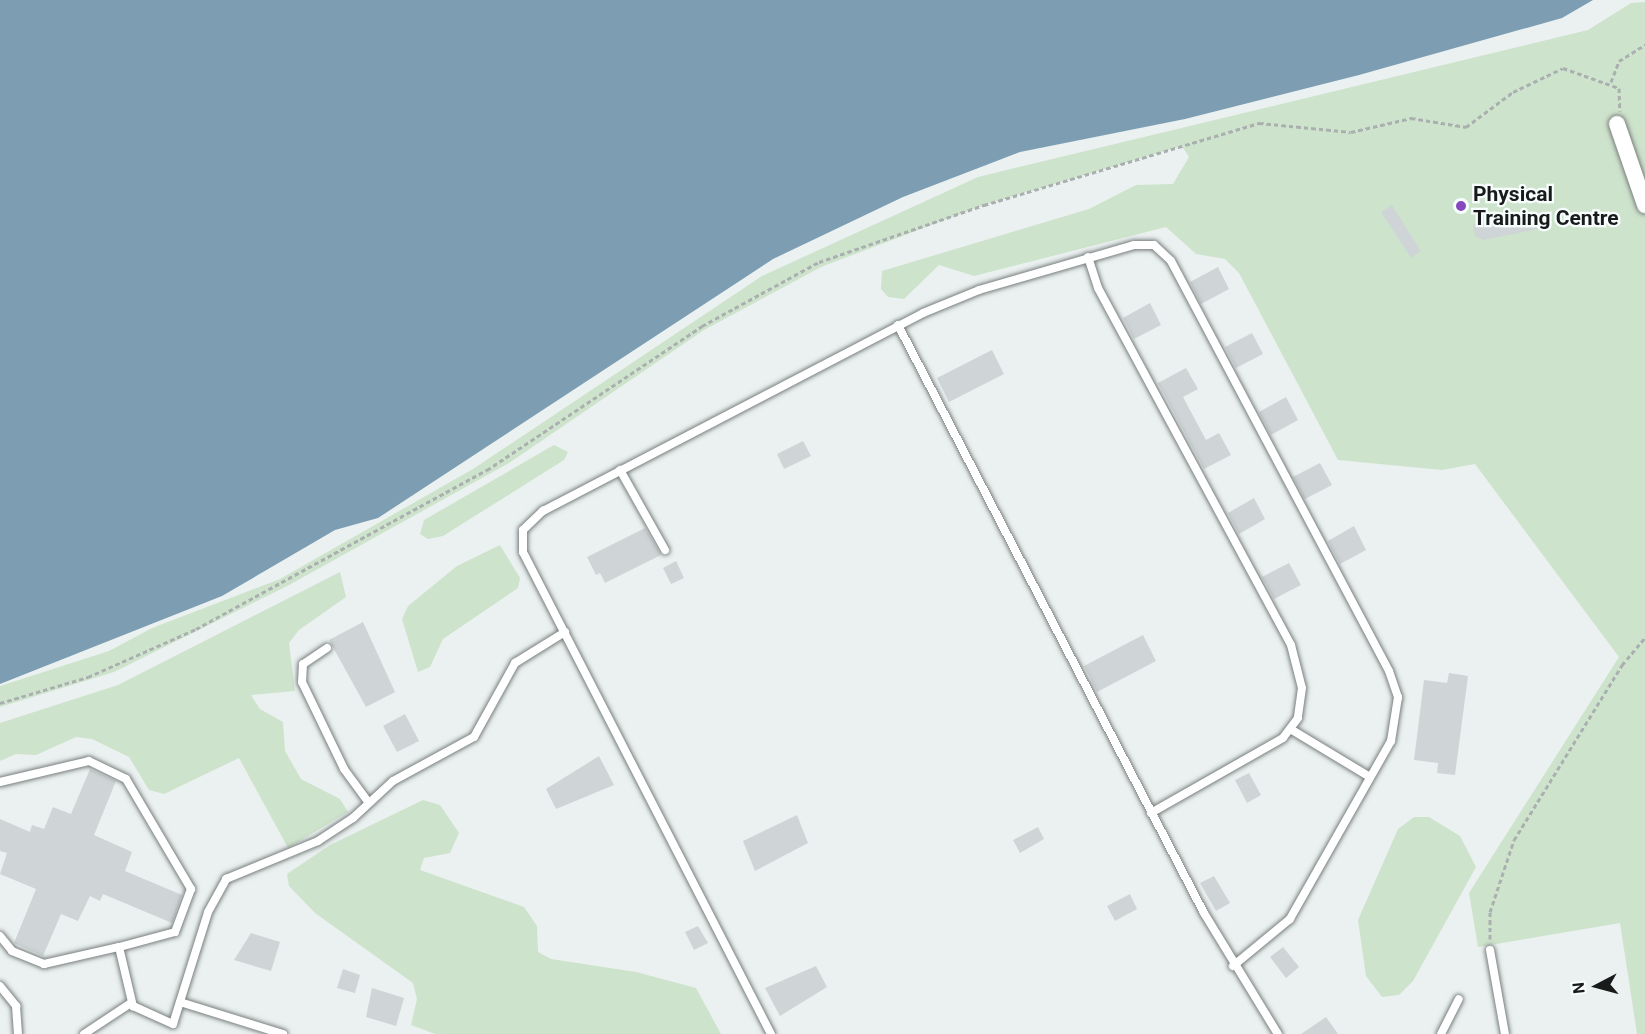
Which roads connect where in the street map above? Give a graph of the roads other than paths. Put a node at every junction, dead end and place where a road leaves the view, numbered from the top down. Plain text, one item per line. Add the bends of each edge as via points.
1 (1617, 124) road end
2 (1645, 205) edge
3 (1088, 257) junction
4 (898, 326) junction
5 (620, 470) junction
6 (664, 550) dead end
7 (565, 632) junction
8 (327, 648) dead end
9 (1292, 730) junction
10 (1370, 777) junction
11 (0, 782) edge
12 (369, 803) junction
13 (1150, 813) junction
14 (0, 936) edge
15 (119, 947) junction
16 (1490, 950) road end
17 (1233, 966) junction
18 (0, 986) edge
19 (1459, 999) dead end
20 (180, 1002) junction
21 (131, 1003) junction
22 (173, 1024) junction
23 (18, 1034) edge
24 (84, 1034) edge
25 (170, 1034) edge
26 (283, 1034) edge
27 (771, 1034) edge
28 (1278, 1034) edge
29 (1441, 1034) edge
30 (1505, 1034) edge

1 - 2 street
3 - 4 lane via 960,296
3 - 9 lane via 1098,288 1291,645 1302,698
3 - 10 lane via 1134,245 1154,245 1176,271 1395,685 1397,724
4 - 5 lane
4 - 13 lane
5 - 6 lane
5 - 7 lane via 538,513 523,530 523,552
7 - 12 lane via 515,663 474,737 393,781
7 - 27 lane
8 - 12 lane via 303,664 302,682 349,777
9 - 10 lane
9 - 13 lane
10 - 17 lane via 1286,925
11 - 15 lane via 89,761 126,778 191,893 175,932
12 - 20 lane via 311,845 226,879 208,912
13 - 17 lane
14 - 15 lane via 12,951 44,964
15 - 21 lane
16 - 30 lane
17 - 28 lane
18 - 23 lane via 16,1006
19 - 29 lane
20 - 22 lane
20 - 26 lane
21 - 22 lane
21 - 24 lane
22 - 25 lane

